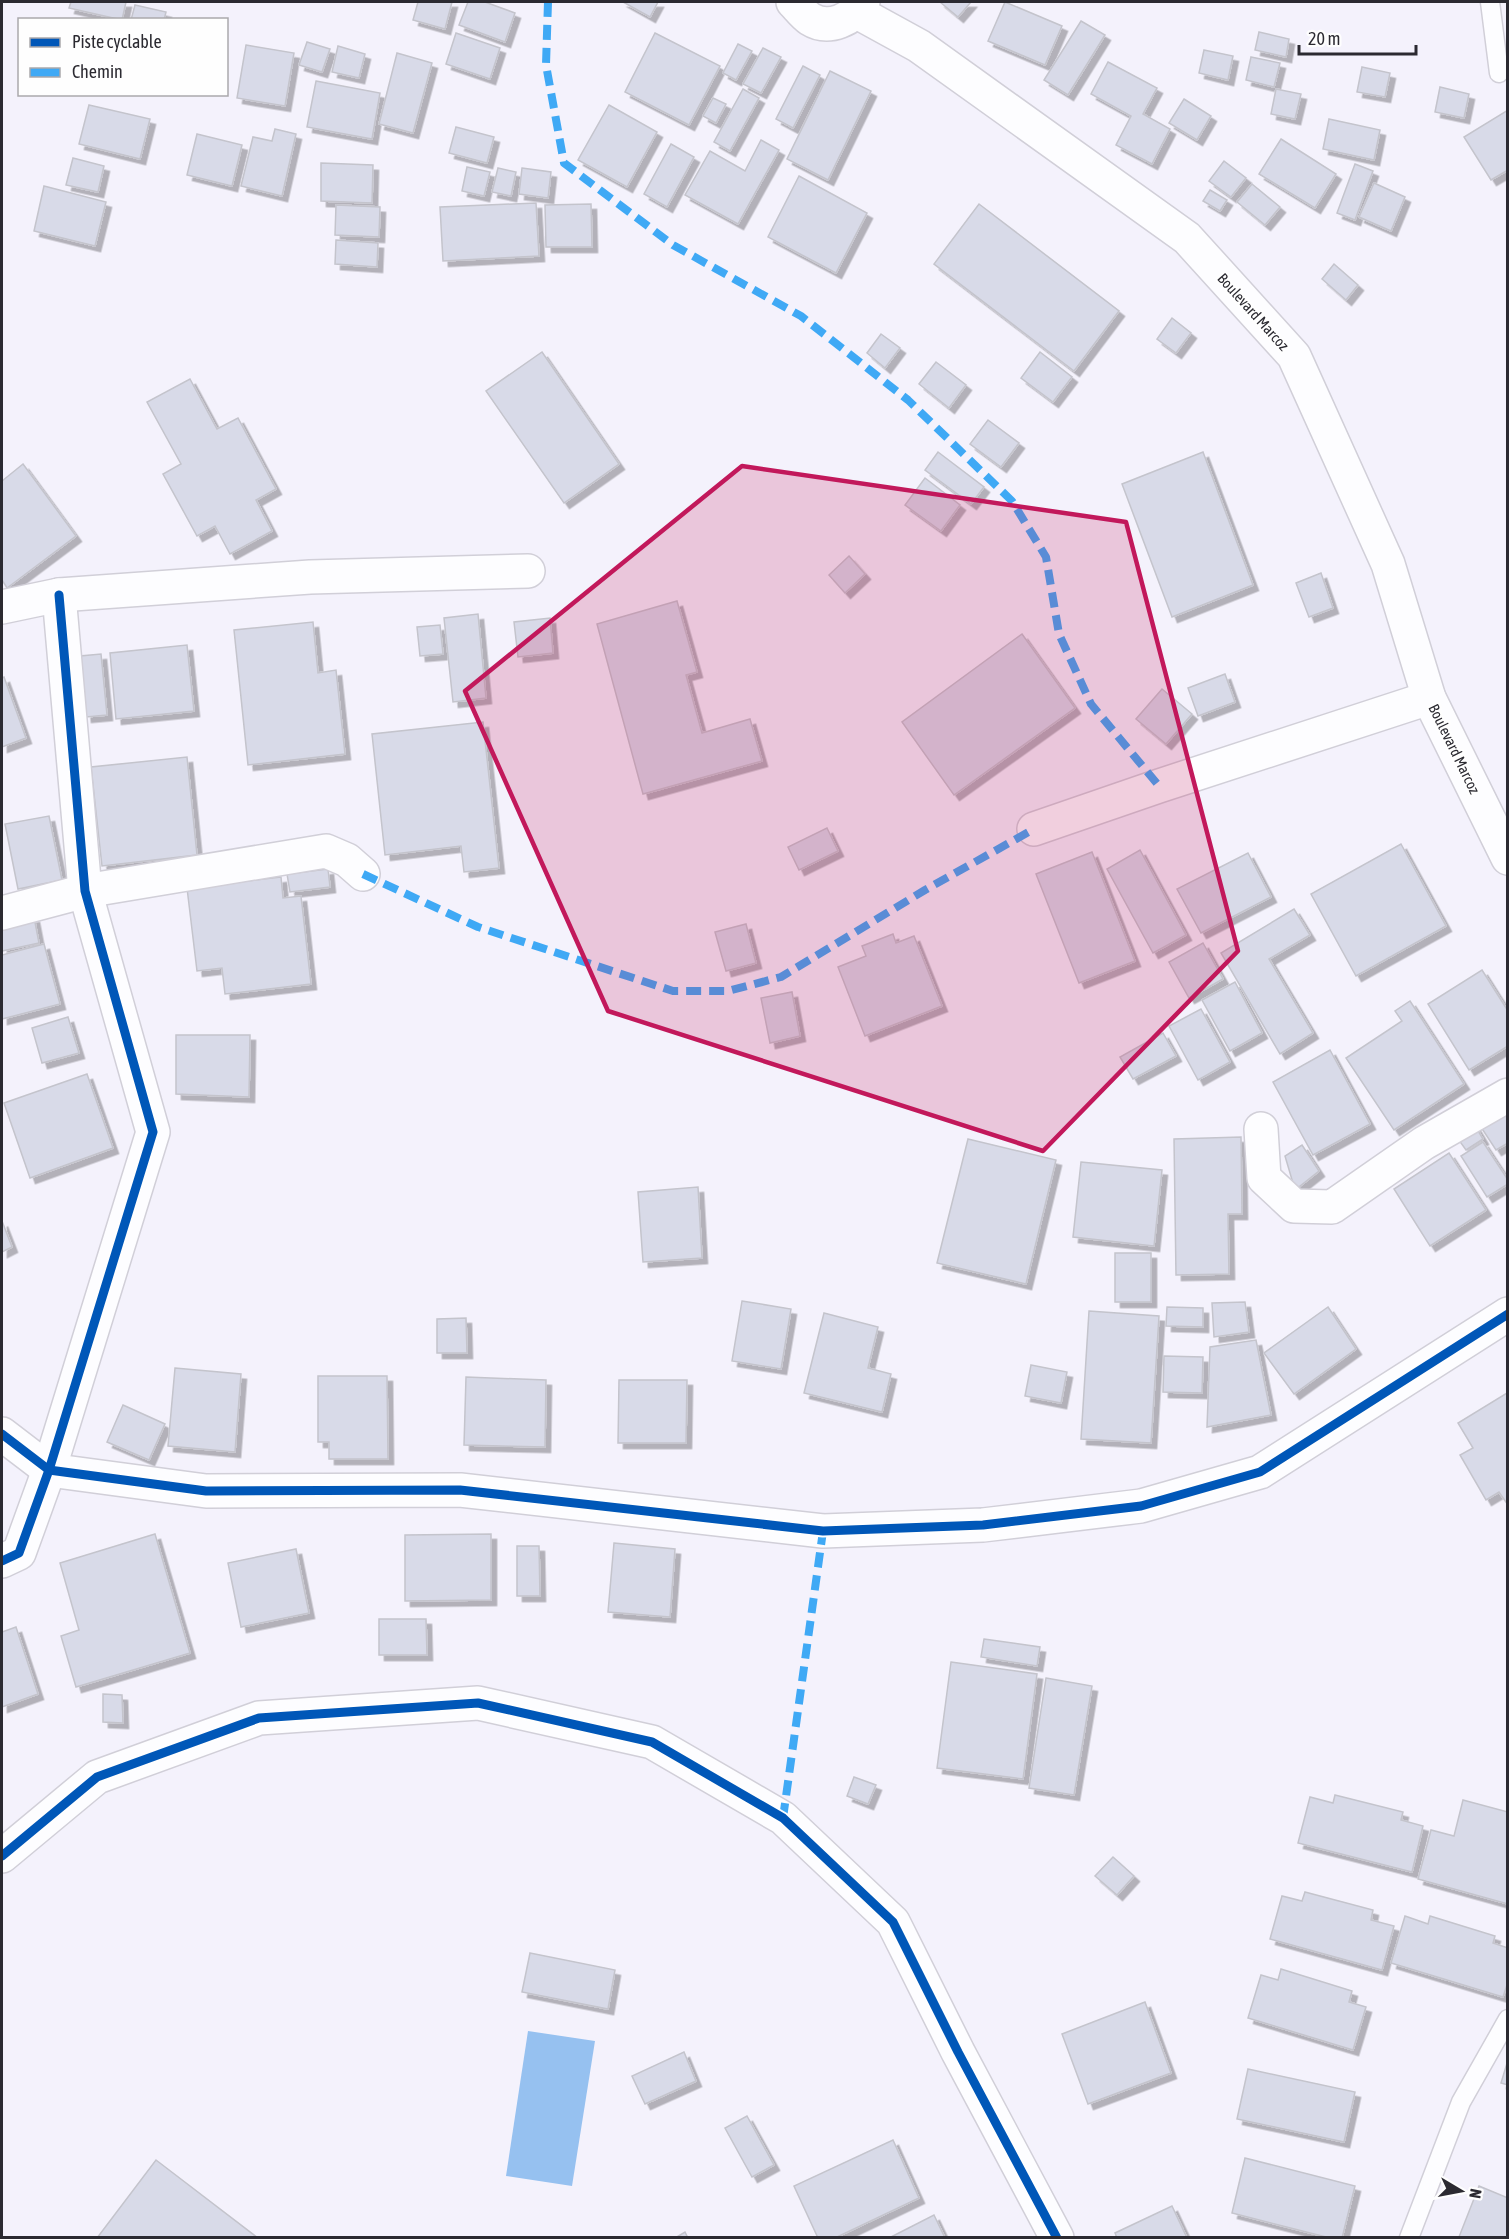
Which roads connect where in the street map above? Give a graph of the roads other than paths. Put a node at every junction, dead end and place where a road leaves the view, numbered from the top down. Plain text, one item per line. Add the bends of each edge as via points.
1 (793, 2) edge
2 (1490, 2) edge
3 (860, 7) edge
4 (1499, 73) dead end
5 (528, 571) dead end
6 (59, 595) junction
7 (2, 607) edge
8 (1429, 698) junction
9 (1035, 829) dead end
10 (1508, 858) edge
11 (363, 874) dead end
12 (85, 891) junction
13 (2, 913) edge
14 (1508, 1095) edge
15 (1261, 1129) dead end
16 (1508, 1314) edge
17 (2, 1434) edge
18 (49, 1470) junction
19 (2, 1561) edge
20 (2, 1856) edge
21 (1508, 2019) edge
22 (1057, 2238) edge
23 (1409, 2238) edge

1 - 3 street via 811,20 835,24
2 - 4 lane
3 - 8 street, Boulevard Marcoz via 1186,238 1294,356 1388,564
5 - 6 street via 310,577
6 - 7 street
6 - 12 street
8 - 9 street
8 - 10 street, Boulevard Marcoz
11 - 12 street via 347,860 326,851
12 - 13 street
12 - 18 street via 153,1132
14 - 15 street via 1424,1143 1332,1207 1294,1206 1264,1178
16 - 18 street via 1260,1472 1141,1506 983,1525 823,1531 460,1490 206,1491
17 - 18 street
18 - 19 street via 19,1553
20 - 22 street via 97,1777 259,1718 478,1703 652,1742 783,1818 893,1922
21 - 23 lane via 1461,2102

